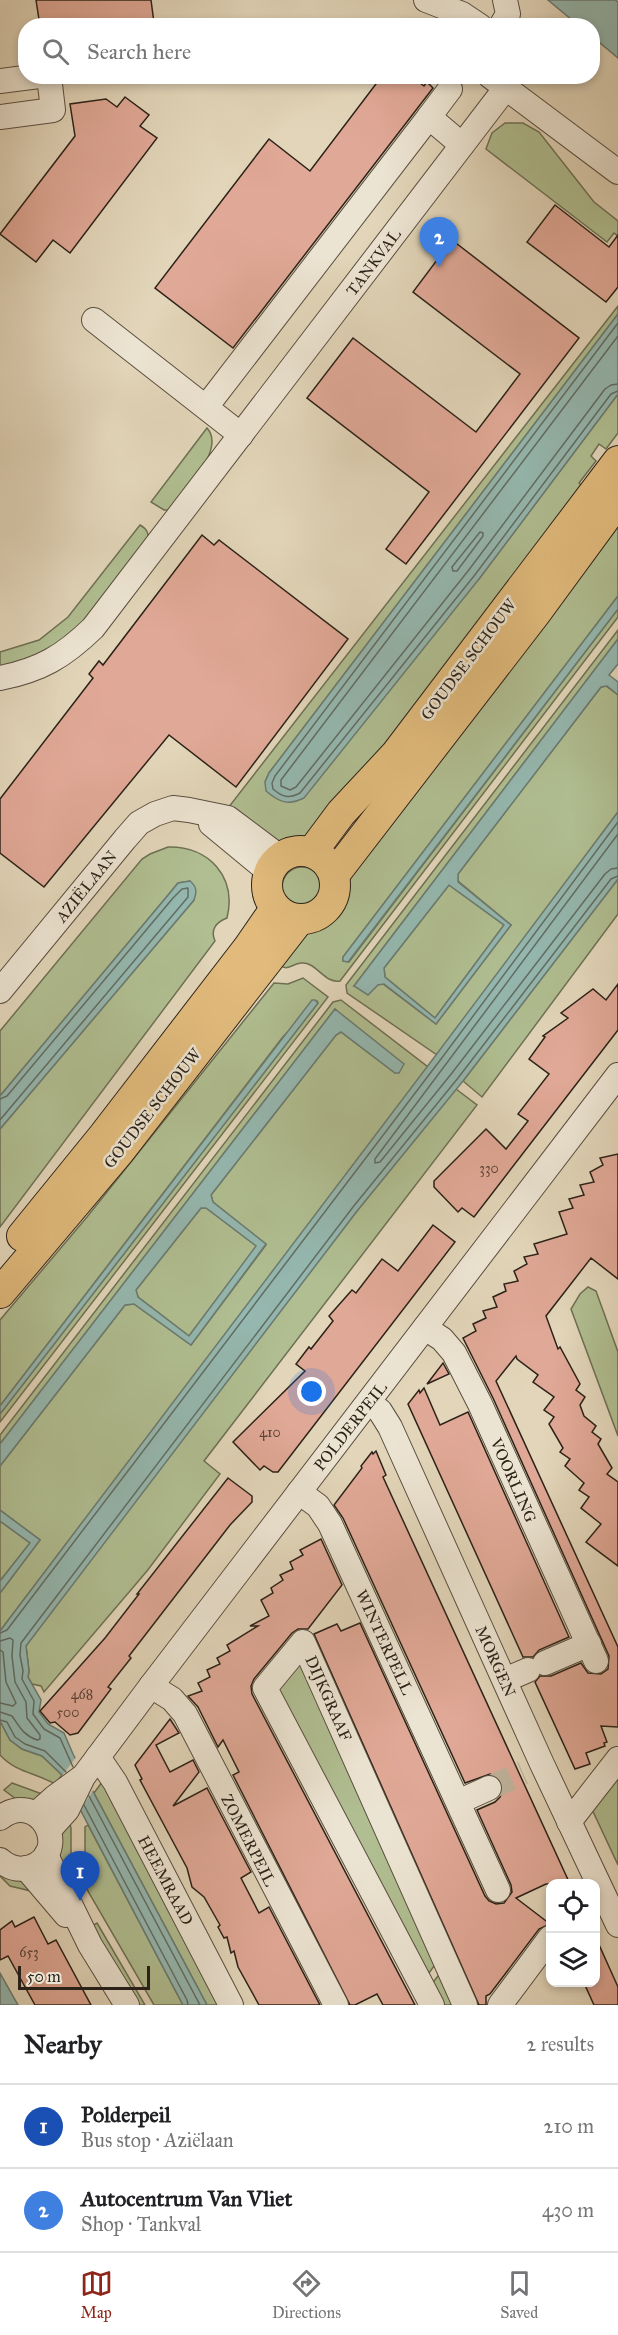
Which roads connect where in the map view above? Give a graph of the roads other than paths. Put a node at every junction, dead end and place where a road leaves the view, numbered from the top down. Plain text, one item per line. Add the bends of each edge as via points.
1 (426, 0) edge
2 (505, 0) edge
3 (468, 18) edge
4 (506, 18) edge
5 (18, 79) edge
6 (0, 81) edge
7 (50, 84) edge
8 (497, 84) edge
9 (499, 84) edge
10 (450, 88) dead end
11 (0, 117) edge
12 (429, 117) junction
13 (462, 145) junction
14 (618, 172) edge
15 (94, 320) dead end
16 (206, 407) junction
17 (241, 435) junction
18 (618, 461) edge
19 (618, 501) edge
20 (0, 678) edge
21 (312, 852) junction
22 (274, 865) junction
23 (334, 875) junction
24 (287, 914) junction
25 (0, 991) edge
26 (618, 1075) edge
27 (0, 1262) edge
28 (0, 1293) edge
29 (425, 1328) junction
30 (369, 1402) junction
31 (299, 1492) junction
32 (505, 1680) junction
33 (151, 1686) junction
34 (618, 1759) edge
35 (81, 1779) junction
36 (489, 1788) tunnel mouth
37 (458, 1802) junction
38 (20, 1813) edge
39 (569, 1822) junction
40 (46, 1855) junction
41 (0, 1860) edge
42 (26, 1868) junction
43 (593, 1879) edge
44 (498, 1890) dead end
45 (600, 1894) edge
46 (618, 1925) edge
47 (546, 1943) edge
48 (90, 1945) junction
49 (127, 2005) edge
50 (231, 2005) edge
51 (336, 2005) edge
52 (432, 2005) edge
53 (465, 2005) edge
54 (500, 2005) edge

1 - 3 street
2 - 4 street
5 - 6 street
7 - 11 street via 53,110
8 - 13 street, TANKVAL
9 - 14 street
10 - 12 street
12 - 13 street
12 - 16 street
13 - 17 street, TANKVAL
15 - 16 street
16 - 17 street
17 - 20 street, TANKVAL via 93,628 73,648 49,663
18 - 21 main road, GOUDSE SCHOUW via 396,754 341,813
19 - 23 main road, GOUDSE SCHOUW
21 - 22 main road via 292,852
21 - 23 main road via 326,861
22 - 24 main road via 266,889 269,899
22 - 25 street, AZIËLAAN via 228,818 173,808 155,814 140,823
23 - 24 main road via 335,892 328,907 315,916
24 - 27 main road, GOUDSE SCHOUW via 248,948 104,1136
24 - 28 main road, GOUDSE SCHOUW via 118,1152
26 - 29 street, POLDERPEIL
29 - 30 street, POLDERPEIL
29 - 32 street, VOORLING via 454,1353 592,1653 536,1667
30 - 31 street, POLDERPEIL
30 - 32 street, MORGEN via 381,1411 390,1426
31 - 33 street, POLDERPEIL
31 - 37 street, WINTERPELL via 318,1506 330,1524
32 - 39 street, MORGEN via 533,1768
33 - 35 street, POLDERPEIL
33 - 51 street, ZOMERPEIL via 172,1699 185,1714
34 - 39 street
35 - 38 street, POLDERPEIL
35 - 50 street, HEEMRAAD via 115,1782
36 - 37 street
37 - 44 street, WINTERPELL
38 - 40 street via 50,1843
39 - 43 street, MORGEN
40 - 42 street
40 - 48 street
41 - 42 street via 13,1868
42 - 48 street
45 - 46 street, MORGEN
47 - 54 street
48 - 49 street
52 - 53 street, DIJKGRAAF via 265,1688 303,1642

